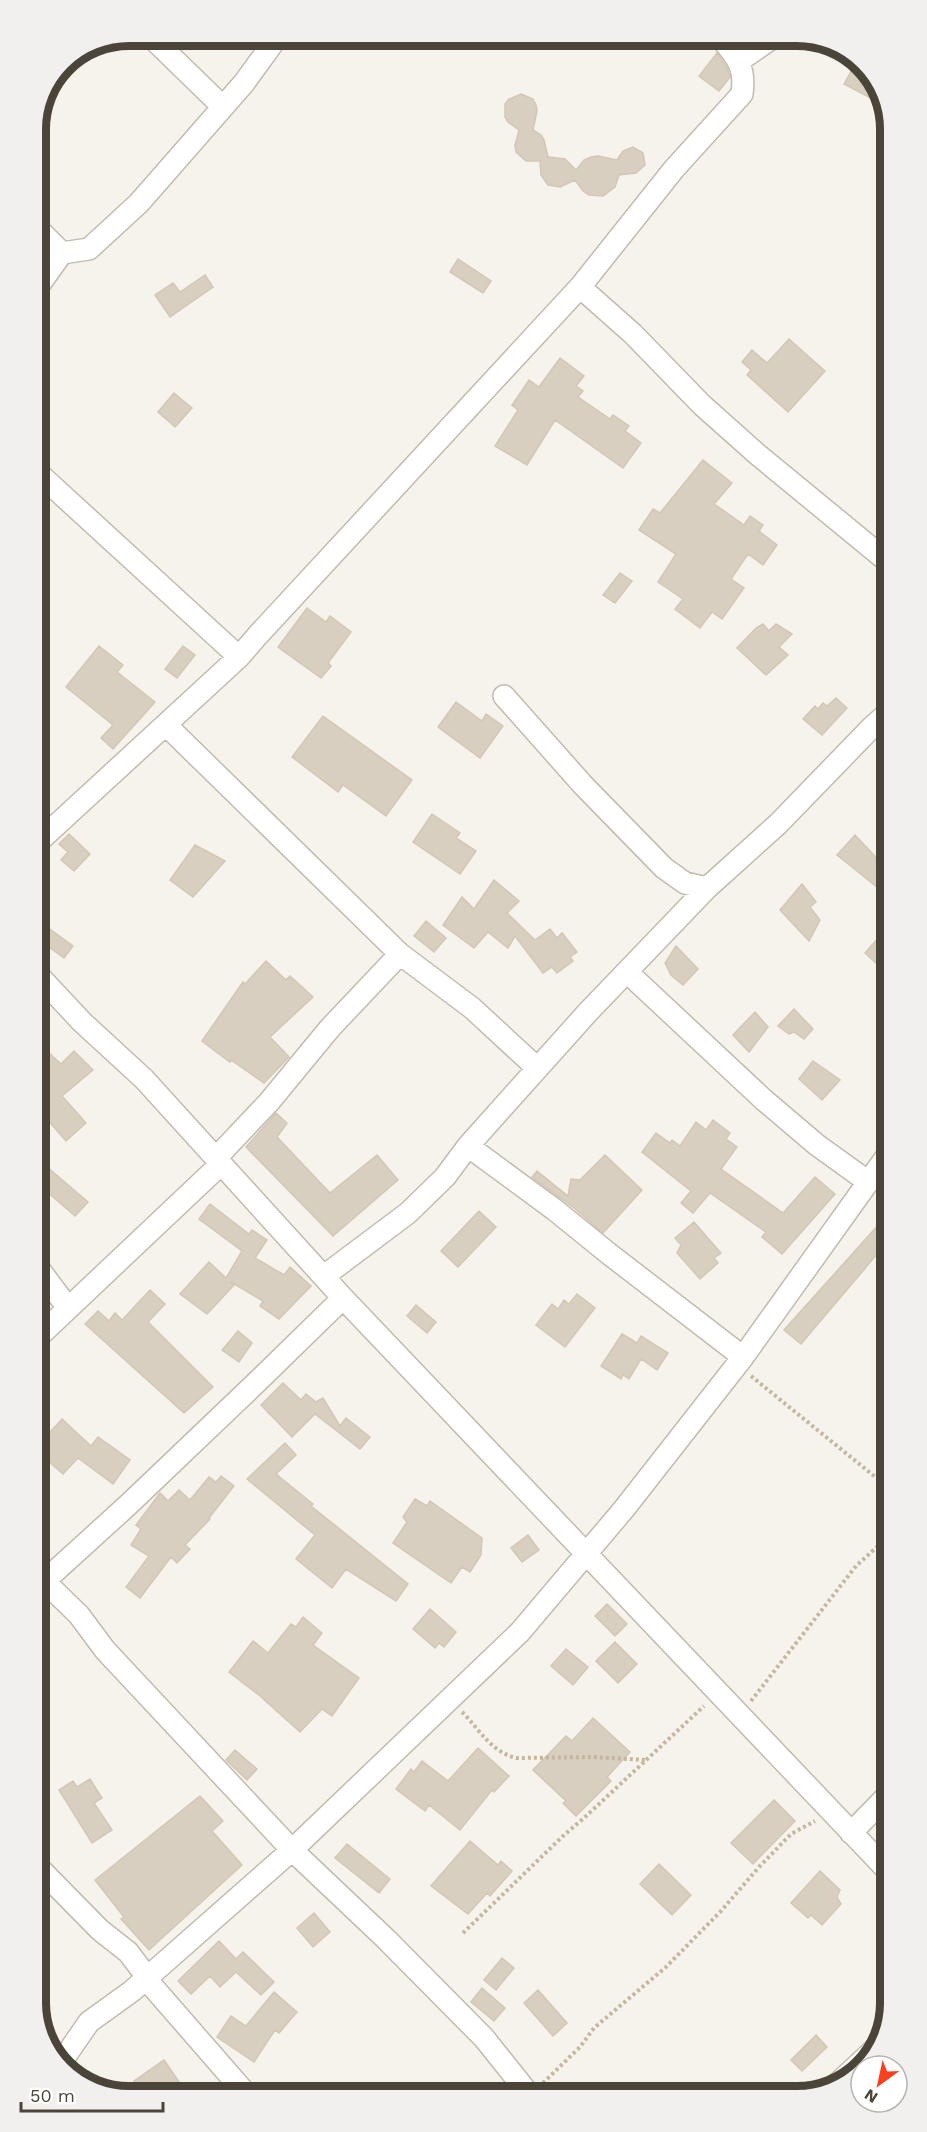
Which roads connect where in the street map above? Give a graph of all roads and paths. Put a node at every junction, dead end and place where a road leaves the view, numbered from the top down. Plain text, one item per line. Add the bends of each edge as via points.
1 (160, 46) edge
2 (271, 46) edge
3 (728, 47) edge
4 (759, 47) edge
5 (739, 61) junction
6 (223, 107) junction
7 (47, 238) edge
8 (62, 253) junction
9 (47, 274) edge
10 (580, 287) junction
11 (47, 481) edge
12 (880, 555) edge
13 (239, 657) junction
14 (504, 696) dead end
15 (880, 720) edge
16 (166, 725) junction
17 (47, 834) edge
18 (707, 888) junction
19 (400, 954) junction
20 (627, 972) junction
21 (47, 984) edge
22 (537, 1068) junction
23 (468, 1146) junction
24 (219, 1161) junction
25 (880, 1164) edge
26 (867, 1180) junction
27 (324, 1276) junction
28 (46, 1279) edge
29 (343, 1298) junction
30 (68, 1308) junction
31 (46, 1329) edge
32 (740, 1361) junction
33 (880, 1480) edge
34 (880, 1544) edge
35 (587, 1555) junction
36 (46, 1576) edge
37 (46, 1586) edge
38 (718, 1693) junction
39 (450, 1700) junction
40 (740, 1716) junction
41 (647, 1760) junction
42 (880, 1803) edge
43 (832, 1814) junction
44 (851, 1833) junction
45 (292, 1850) junction
46 (880, 1863) edge
47 (46, 1876) edge
48 (463, 1933) dead end
49 (146, 1978) junction
50 (66, 2055) edge
51 (239, 2085) edge
52 (527, 2086) edge
53 (538, 2086) edge

1 - 6 street
2 - 6 street
3 - 5 street
4 - 5 street
5 - 10 street via 744,79 742,94 674,169
6 - 8 street via 139,203 89,249
7 - 8 street
8 - 9 street
10 - 12 street via 710,412
10 - 13 street
11 - 13 street
13 - 16 street
14 - 18 street via 664,868 685,883
15 - 18 street via 778,824
16 - 17 street
16 - 19 street
18 - 20 street
19 - 22 street via 472,1008
19 - 24 street via 330,1028
20 - 22 street
20 - 26 street via 765,1100 817,1145
21 - 24 street via 144,1079
22 - 23 street
23 - 27 street via 445,1177 408,1213
23 - 32 street via 555,1210
24 - 27 street
24 - 30 street
25 - 26 street
26 - 32 street
27 - 29 street
28 - 30 street
29 - 35 street
29 - 36 street via 260,1380
30 - 31 street
32 - 33 path
32 - 35 street
34 - 40 path via 856,1566
35 - 38 street
35 - 39 street via 520,1632
37 - 45 street via 79,1615 105,1650
38 - 40 street
38 - 41 path
39 - 41 path via 504,1755 525,1759
39 - 45 street
40 - 43 street
41 - 48 path
42 - 44 street
43 - 44 street
43 - 53 path via 791,1834 666,1967 594,2028 580,2047
44 - 46 street
45 - 49 street
45 - 52 street via 386,1939
47 - 49 street via 128,1952
49 - 50 street via 89,2022
49 - 51 street

